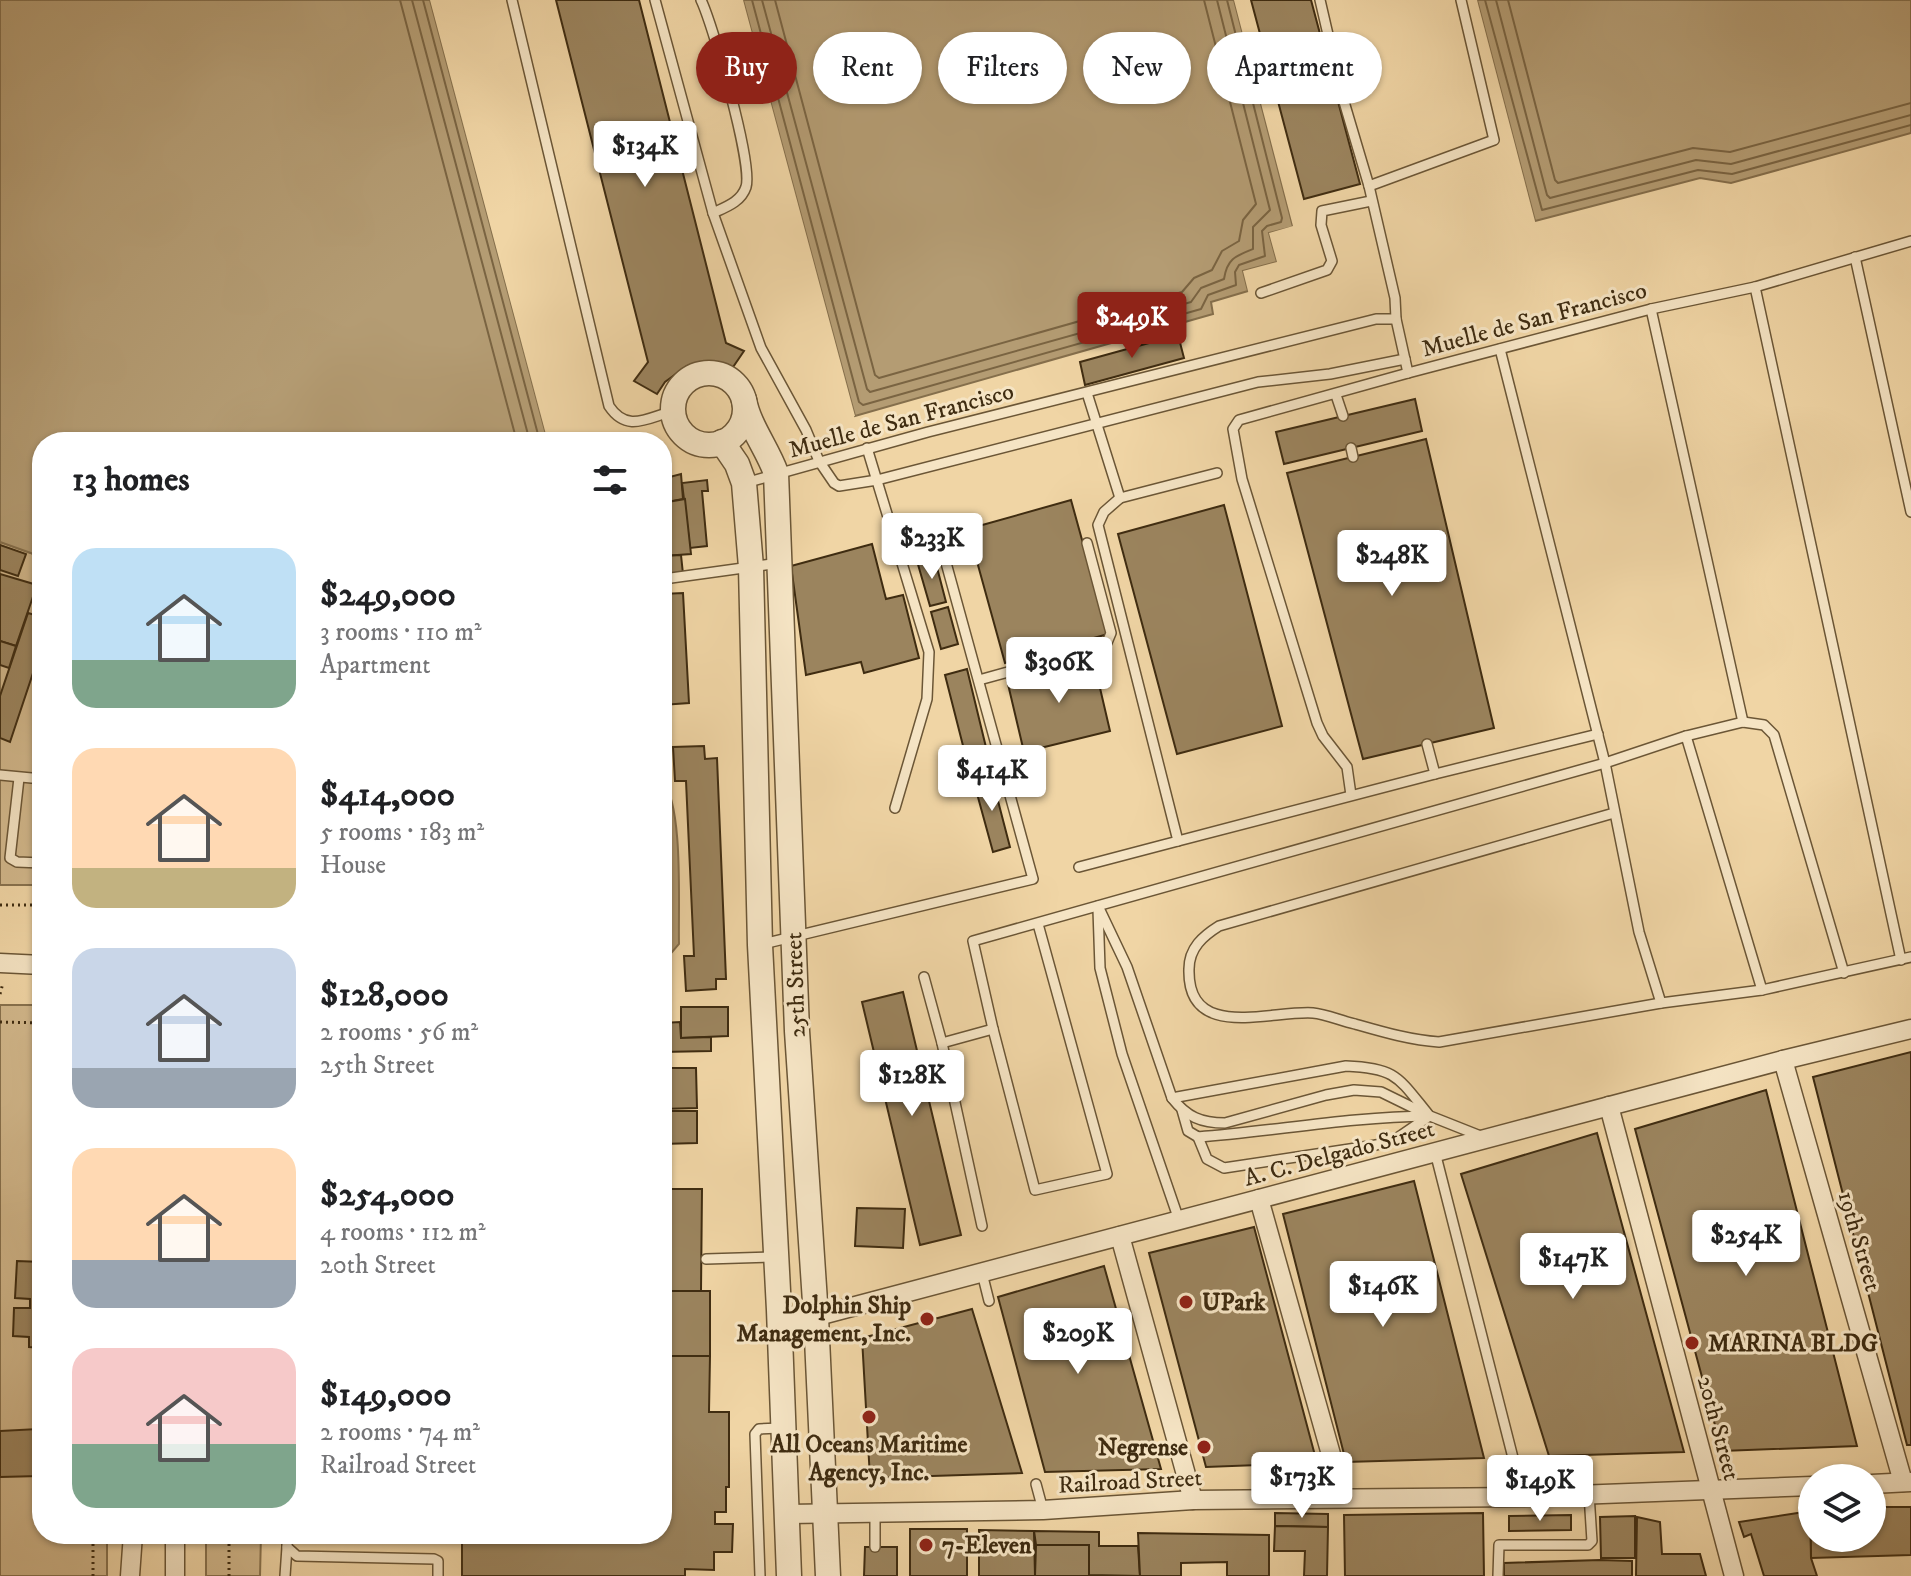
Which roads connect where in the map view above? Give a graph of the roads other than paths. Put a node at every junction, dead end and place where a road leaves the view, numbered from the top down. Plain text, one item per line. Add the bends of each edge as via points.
1 (512, 0) edge
2 (655, 0) edge
3 (701, 0) edge
4 (1320, 0) edge
5 (1461, 0) edge
6 (1369, 186) junction
7 (1371, 201) junction
8 (713, 213) junction
9 (1911, 241) edge
10 (1855, 257) junction
11 (1755, 287) junction
12 (1261, 293) dead end
13 (1651, 309) junction
14 (1396, 319) junction
15 (1500, 349) junction
16 (1405, 359) junction
17 (1408, 373) junction
18 (1087, 393) junction
19 (1336, 395) junction
20 (744, 400) junction
21 (673, 411) junction
22 (1343, 416) dead end
23 (1096, 424) junction
24 (722, 442) junction
25 (867, 448) junction
26 (819, 461) junction
27 (776, 473) junction
28 (1217, 473) dead end
29 (877, 480) junction
30 (744, 483) junction
31 (1120, 498) junction
32 (1911, 512) edge
33 (940, 541) dead end
34 (1087, 543) dead end
35 (779, 563) junction
36 (751, 567) junction
37 (672, 578) edge
38 (979, 680) junction
39 (1743, 722) junction
40 (1598, 734) junction
41 (1686, 736) junction
42 (1427, 744) dead end
43 (1605, 763) junction
44 (1435, 774) junction
45 (0, 775) edge
46 (19, 778) junction
47 (32, 779) edge
48 (1351, 795) junction
49 (895, 808) dead end
50 (1614, 813) junction
51 (1178, 841) junction
52 (32, 863) edge
53 (1079, 867) dead end
54 (1098, 906) junction
55 (1038, 924) junction
56 (793, 939) junction
57 (760, 945) junction
58 (1906, 959) edge
59 (0, 963) edge
60 (32, 965) edge
61 (1844, 973) junction
62 (924, 977) dead end
63 (1762, 990) junction
64 (1661, 1003) junction
65 (993, 1029) junction
66 (1911, 1029) edge
67 (942, 1043) junction
68 (1783, 1060) junction
69 (799, 1067) junction
70 (766, 1069) junction
71 (1172, 1098) junction
72 (1609, 1106) junction
73 (1182, 1110) junction
74 (1430, 1116) junction
75 (1198, 1137) junction
76 (1487, 1139) junction
77 (1435, 1152) junction
78 (1259, 1199) junction
79 (1179, 1220) junction
80 (982, 1226) dead end
81 (1120, 1236) junction
82 (777, 1257) junction
83 (706, 1259) dead end
84 (982, 1273) junction
85 (989, 1301) dead end
86 (816, 1317) junction
87 (780, 1326) junction
88 (784, 1428) junction
89 (1907, 1482) edge
90 (1886, 1483) edge
91 (1036, 1484) dead end
92 (1798, 1487) edge
93 (1710, 1491) junction
94 (1589, 1494) junction
95 (1523, 1497) junction
96 (1193, 1500) junction
97 (1347, 1500) junction
98 (1043, 1510) junction
99 (788, 1514) junction
100 (826, 1514) junction
101 (875, 1514) junction
102 (132, 1544) edge
103 (175, 1544) edge
104 (287, 1547) joint
105 (875, 1547) dead end
106 (130, 1576) edge
107 (175, 1576) edge
108 (285, 1576) edge
109 (438, 1576) edge
110 (760, 1576) edge
111 (789, 1576) edge
112 (828, 1576) edge
113 (1498, 1576) edge
114 (1734, 1576) edge

1 - 21 lane via 609,406 617,418 631,423
2 - 8 lane
3 - 8 lane via 736,110 747,184 740,197
4 - 6 lane
5 - 6 lane via 1494,140
6 - 7 lane
7 - 12 lane via 1322,211 1332,261 1327,270
7 - 14 lane
8 - 26 lane via 761,348
9 - 10 lane, Muelle de San Francisco
10 - 11 lane, Muelle de San Francisco
10 - 32 lane
11 - 13 lane, Muelle de San Francisco
11 - 58 lane
13 - 15 lane, Muelle de San Francisco
13 - 39 lane
14 - 16 lane, Muelle de San Francisco
14 - 18 lane, Muelle de San Francisco via 1376,319
15 - 17 lane, Muelle de San Francisco
15 - 40 lane
16 - 17 lane, Muelle de San Francisco
16 - 23 lane via 1258,382
17 - 19 lane
18 - 23 lane
18 - 25 lane, Muelle de San Francisco
19 - 22 lane
19 - 48 lane via 1239,420 1233,429 1242,479 1317,723 1347,767
20 - 21 street, 25th Street via 727,377 704,373 683,384
20 - 24 street via 739,430
20 - 27 street, 25th Street
21 - 24 street via 678,428 690,439 706,445
23 - 29 lane
23 - 31 lane
24 - 30 street, 25th Street
25 - 26 lane, Muelle de San Francisco
25 - 29 lane
26 - 27 lane, Muelle de San Francisco
26 - 29 lane via 839,486
27 - 30 lane, Muelle de San Francisco
27 - 35 street, 25th Street
28 - 31 lane
29 - 49 lane via 929,652 927,699
30 - 36 street, 25th Street
31 - 51 lane via 1098,525
33 - 38 lane
34 - 38 lane via 1111,633 1106,645
35 - 36 lane
35 - 56 street, 25th Street
36 - 37 lane
36 - 57 street, 25th Street
38 - 56 lane via 1033,879
39 - 41 lane
39 - 61 lane via 1764,725 1774,735
40 - 43 lane
40 - 44 lane
41 - 43 lane
41 - 63 lane
42 - 44 lane
43 - 50 lane
43 - 54 lane
44 - 48 lane
45 - 46 lane
46 - 47 lane
46 - 52 lane via 10,858
48 - 51 lane
50 - 64 lane via 1639,932
50 - 64 lane via 1219,926 1195,947 1189,979 1201,1004 1225,1018 1314,1013 1439,1042
51 - 53 lane
54 - 55 lane
54 - 71 lane via 1127,967
54 - 79 lane via 1100,968 1122,1054
55 - 65 lane via 973,941
55 - 65 lane via 1107,1174 1035,1190
56 - 57 lane
56 - 69 street, 25th Street
57 - 70 street, 25th Street
58 - 61 lane
59 - 60 street
61 - 63 lane
62 - 67 lane
63 - 64 lane
65 - 67 lane
66 - 68 street, A. C. Delgado Street
67 - 80 lane
68 - 72 street, A. C. Delgado Street
68 - 89 street, 19th Street
69 - 70 street
69 - 86 street, 25th Street
70 - 82 street, 25th Street
71 - 73 lane
71 - 74 lane via 1346,1066 1367,1067 1399,1078
72 - 76 street, A. C. Delgado Street
72 - 93 street, 20th Street
73 - 74 lane via 1195,1119 1225,1123 1354,1090 1381,1092
73 - 75 lane via 1188,1131
74 - 75 lane
74 - 75 lane via 1396,1139 1376,1145 1224,1168 1207,1159
74 - 76 lane
76 - 77 street, A. C. Delgado Street
77 - 78 street, A. C. Delgado Street
77 - 95 lane
78 - 79 street, A. C. Delgado Street
78 - 97 street
79 - 81 street, A. C. Delgado Street
81 - 84 street, A. C. Delgado Street
81 - 96 street
82 - 83 lane
82 - 87 street, 25th Street
84 - 85 lane
84 - 86 street, A. C. Delgado Street
86 - 87 street, A. C. Delgado Street
86 - 100 street, 25th Street
87 - 88 street, 25th Street
88 - 99 street, 25th Street
88 - 110 lane via 759,1429 755,1434
89 - 90 street
91 - 98 lane
92 - 93 street, Railroad Street
93 - 94 street, Railroad Street
93 - 114 street, 20th Street
94 - 95 street, Railroad Street
94 - 113 lane via 1588,1545 1499,1545
95 - 97 street, Railroad Street
96 - 97 street, Railroad Street
96 - 98 street, Railroad Street
98 - 101 street, Railroad Street
99 - 100 street, Railroad Street
99 - 111 street, 25th Street
100 - 101 street, Railroad Street
100 - 112 street, 25th Street
101 - 105 lane
102 - 106 street
103 - 107 street
104 - 108 lane
104 - 109 lane via 304,1556 434,1559

